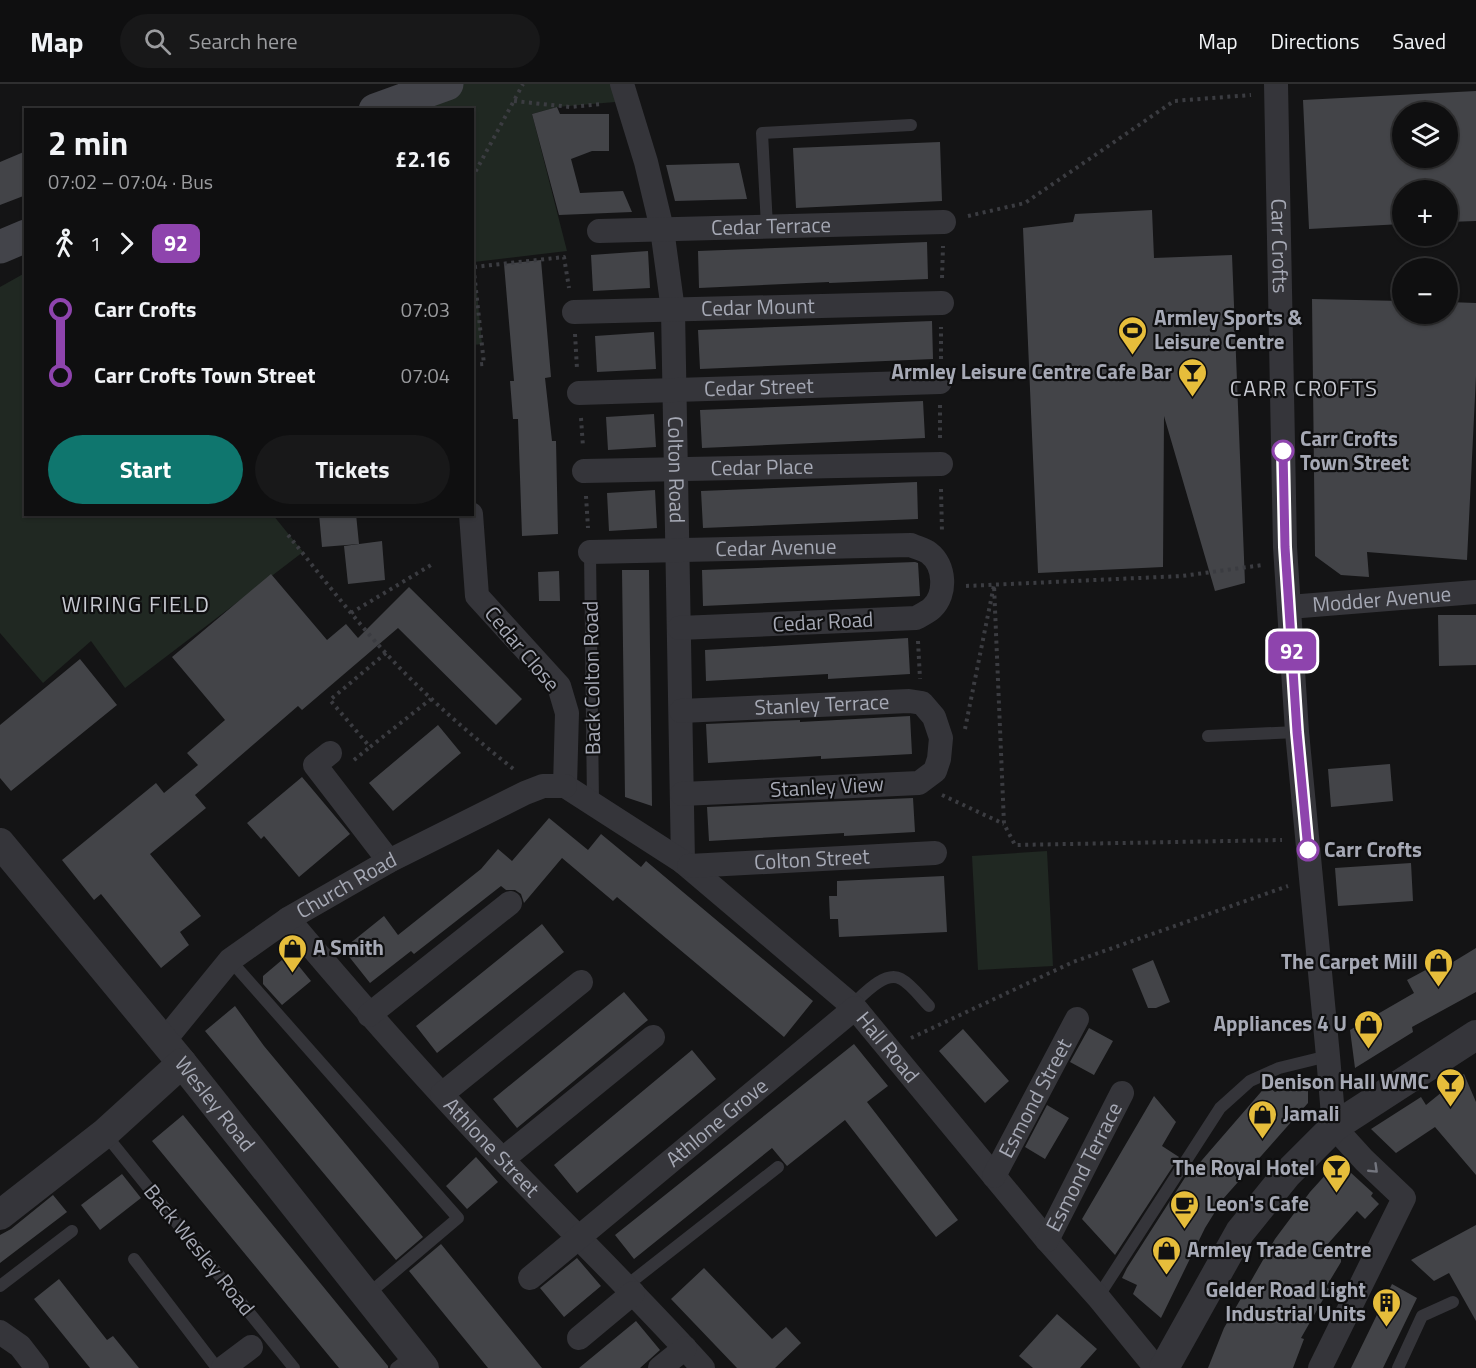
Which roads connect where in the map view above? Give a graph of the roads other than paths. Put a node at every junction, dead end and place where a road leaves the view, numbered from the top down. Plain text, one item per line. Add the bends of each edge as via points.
1 (436, 86) edge
2 (1276, 88) edge
3 (625, 93) edge
4 (380, 108) edge
5 (911, 125) dead end
6 (944, 222) road end
7 (766, 226) junction
8 (662, 229) junction
9 (599, 231) dead end
10 (24, 237) edge
11 (0, 247) edge
12 (942, 303) road end
13 (673, 310) junction
14 (574, 312) road end
15 (940, 382) road end
16 (675, 391) junction
17 (579, 393) road end
18 (941, 465) road end
19 (676, 469) junction
20 (584, 471) road end
21 (471, 516) edge
22 (678, 551) junction
23 (590, 552) joint
24 (1476, 592) edge
25 (1289, 607) junction
26 (916, 618) joint
27 (679, 628) junction
28 (681, 711) junction
29 (1297, 732) junction
30 (1208, 736) dead end
31 (330, 753) dead end
32 (919, 783) joint
33 (565, 786) junction
34 (682, 794) junction
35 (593, 803) junction
36 (0, 843) edge
37 (935, 853) dead end
38 (389, 861) junction
39 (686, 864) junction
40 (510, 903) dead end
41 (288, 919) junction
42 (230, 960) junction
43 (581, 982) dead end
44 (929, 1006) dead end
45 (853, 1007) junction
46 (369, 1015) junction
47 (1077, 1019) dead end
48 (653, 1037) dead end
49 (1473, 1042) edge
50 (173, 1052) junction
51 (1328, 1056) junction
52 (1122, 1093) dead end
53 (442, 1094) junction
54 (1334, 1127) junction
55 (105, 1133) junction
56 (502, 1159) junction
57 (778, 1167) dead end
58 (994, 1176) junction
59 (0, 1215) edge
60 (72, 1231) dead end
61 (578, 1237) junction
62 (1047, 1240) junction
63 (134, 1259) dead end
64 (530, 1278) dead end
65 (0, 1286) edge
66 (630, 1289) junction
67 (366, 1296) junction
68 (1098, 1298) junction
69 (1453, 1302) dead end
70 (0, 1332) edge
71 (579, 1338) dead end
72 (251, 1347) dead end
73 (685, 1348) junction
74 (411, 1364) edge
75 (37, 1368) edge
76 (217, 1368) edge
77 (223, 1368) edge
78 (294, 1368) edge
79 (660, 1368) edge
80 (704, 1368) edge
81 (1156, 1368) edge
82 (1164, 1368) edge
83 (1320, 1368) edge
84 (1398, 1368) edge

1 - 4 main road
2 - 25 street, Carr Crofts
3 - 8 street, Colton Road
5 - 7 lane via 762,133
6 - 7 street, Cedar Terrace
7 - 8 street, Cedar Terrace
8 - 9 street, Cedar Terrace
8 - 13 street, Colton Road
10 - 11 main road
12 - 13 street, Cedar Mount
13 - 14 street, Cedar Mount
13 - 16 street, Colton Road
15 - 16 street, Cedar Street
16 - 17 street, Cedar Street
16 - 19 street, Colton Road
18 - 19 street, Cedar Place
19 - 20 street, Cedar Place
19 - 22 street, Colton Road
21 - 33 street, Cedar Close via 477,596 559,686 567,713
22 - 23 street, Cedar Avenue
22 - 26 street, Cedar Avenue via 911,545 928,552 938,563 942,579 939,598 932,609
22 - 27 street, Colton Road
23 - 35 lane, Back Colton Road
24 - 25 street, Modder Avenue
25 - 29 street, Carr Crofts
26 - 27 street, Cedar Road
27 - 28 street, Colton Road
28 - 32 street, Stanley Terrace via 922,703 952,736 935,771
28 - 34 street, Colton Road
29 - 30 lane
29 - 51 street, Carr Crofts
31 - 38 street via 315,765
32 - 34 street, Stanley View
33 - 35 street, Hall Road
33 - 38 street, Church Road via 543,786 525,793
34 - 39 street, Colton Road
35 - 39 street, Hall Road
36 - 50 street, Wesley Road
37 - 39 street, Colton Street
38 - 41 street, Church Road
39 - 45 street, Hall Road
40 - 46 street
41 - 42 street, Church Road
41 - 46 street, Athlone Street
42 - 50 street, Church Road
42 - 67 lane via 458,1218
43 - 53 street
44 - 45 lane via 906,982 892,976 873,986
45 - 58 street, Hall Road
45 - 61 street, Athlone Grove
46 - 53 street, Athlone Street
47 - 58 street, Esmond Street
48 - 56 street
49 - 54 street
50 - 55 street, Church Road
50 - 67 street, Wesley Road
51 - 54 street, Carr Crofts
51 - 68 lane via 1279,1068 1250,1081 1220,1108
52 - 62 street, Esmond Terrace
53 - 56 street, Athlone Street
54 - 82 street via 1286,1175 1240,1232
54 -> 83 street via 1404,1198
55 - 59 street, Church Road
55 - 78 lane, Back Wesley Road
56 - 61 street, Athlone Street
57 - 66 lane
58 - 62 street, Hall Road
60 - 65 lane
61 - 64 street, Athlone Grove
61 - 66 street, Athlone Street
62 - 68 street, Hall Road
63 - 76 lane
66 - 71 street
66 - 73 street, Athlone Street
67 - 74 street, Wesley Road
68 - 81 street, Hall Road
69 - 84 lane via 1422,1316
70 - 75 street via 21,1346
72 - 77 street
73 - 79 street
73 - 80 street, Athlone Street

